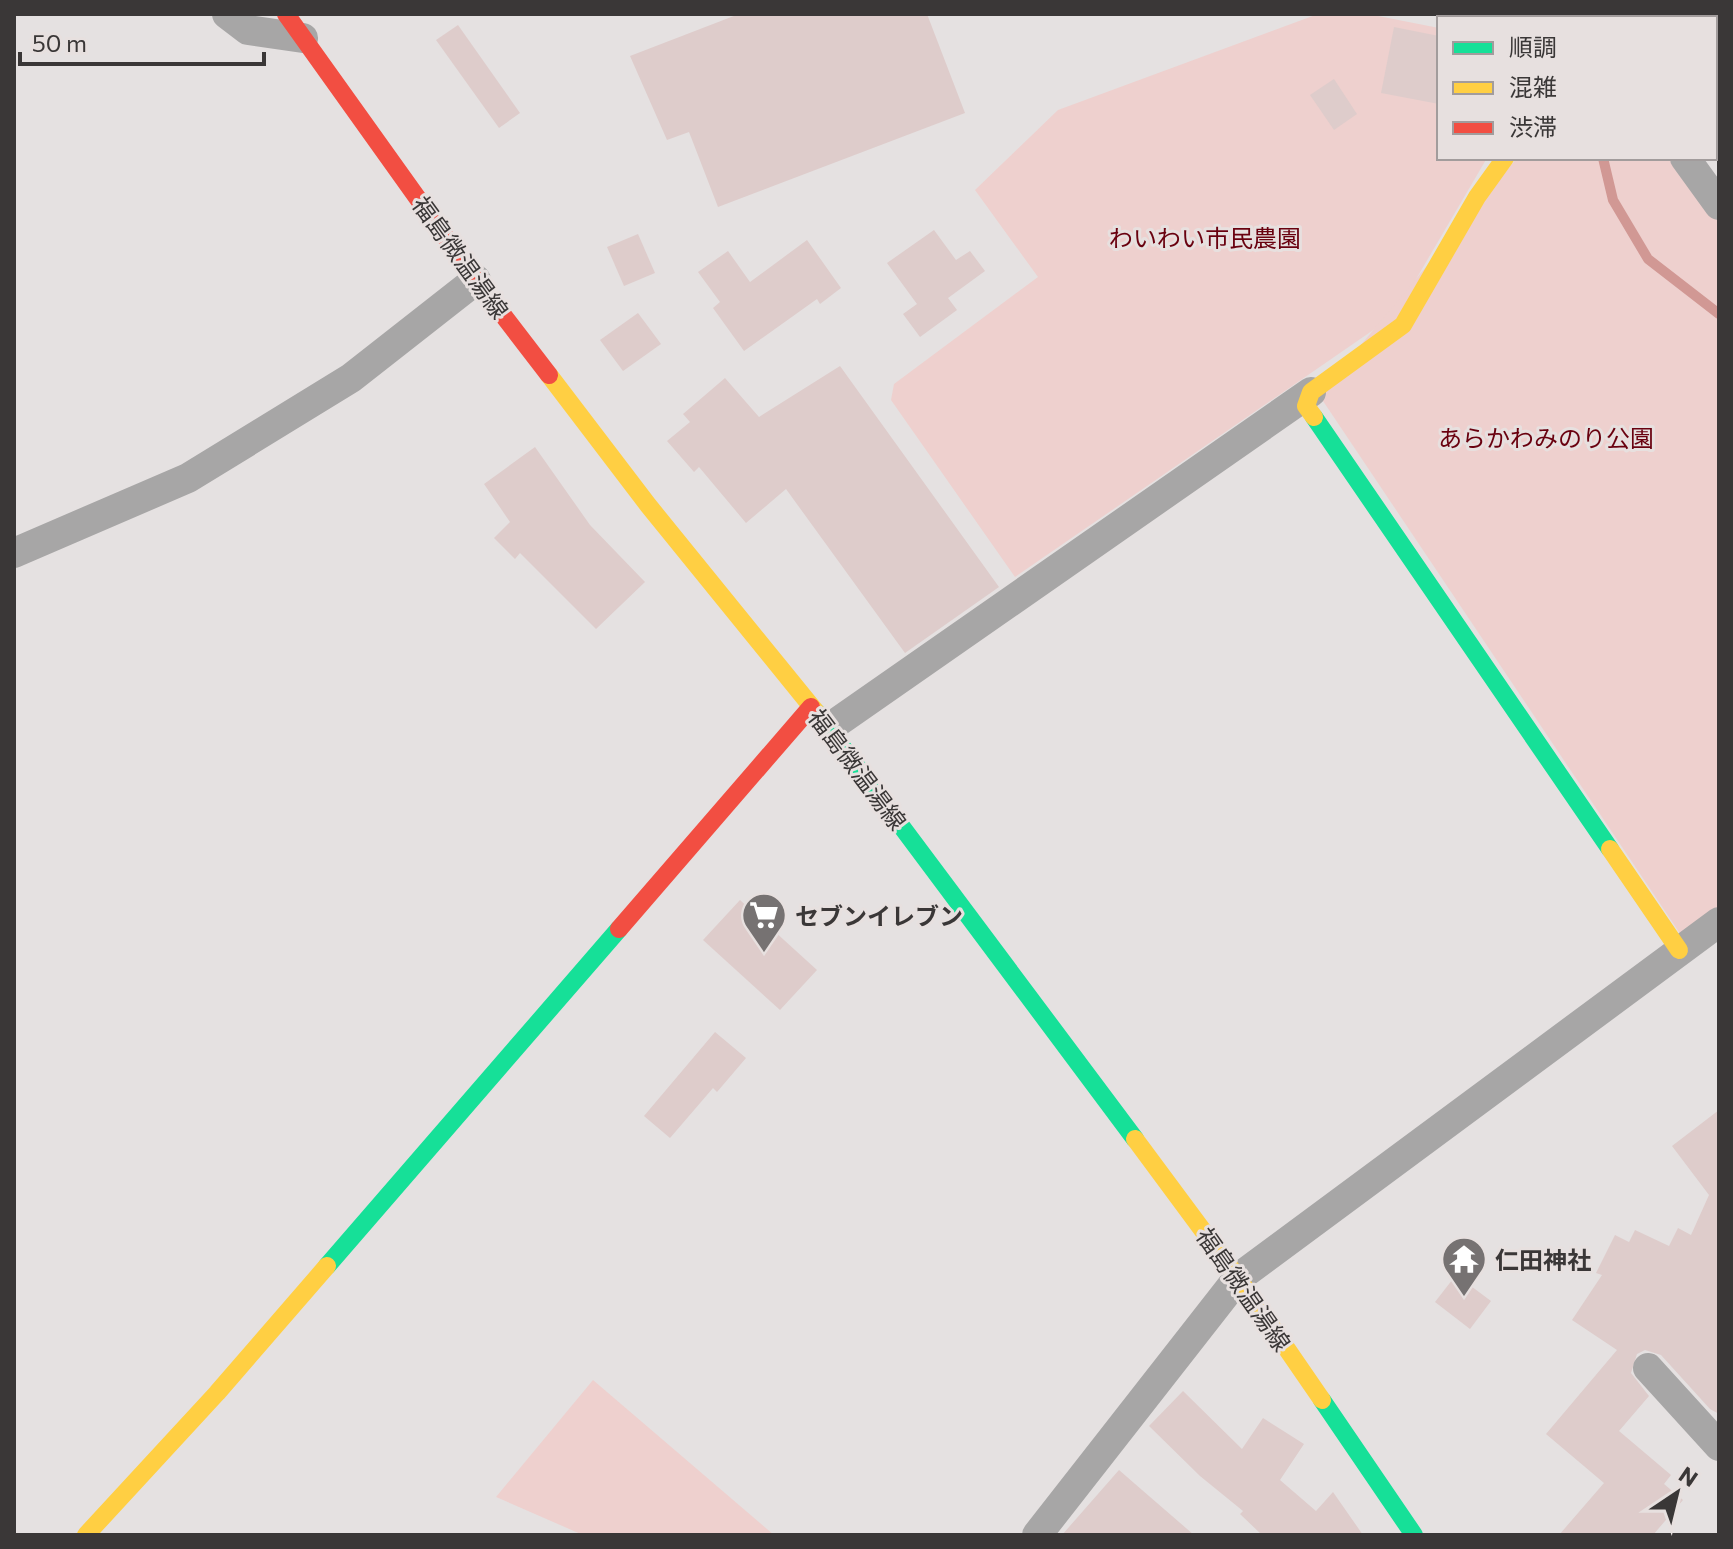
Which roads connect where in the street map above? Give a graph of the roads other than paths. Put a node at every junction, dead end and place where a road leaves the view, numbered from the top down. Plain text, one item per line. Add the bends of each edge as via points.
1 (227, 14) edge
2 (295, 26) edge
3 (1504, 160) edge
4 (1686, 160) edge
5 (1719, 205) edge
6 (476, 280) junction
7 (1311, 392) junction
8 (14, 553) edge
9 (820, 717) junction
10 (1719, 922) edge
11 (1679, 950) junction
12 (1238, 1278) junction
13 (1648, 1368) dead end
14 (1719, 1446) edge
15 (86, 1535) edge
16 (1037, 1535) edge
17 (1414, 1535) edge

1 - 2 street via 248,30
2 - 6 street, 福島微温湯線
3 - 7 street via 1403,325
4 - 5 street
6 - 8 street via 351,378 188,478
6 - 9 street, 福島微温湯線 via 648,505
7 - 9 street
7 - 11 street via 1306,406 1325,439
9 - 12 street, 福島微温湯線
9 - 15 street
10 - 11 street
11 - 12 street
12 - 16 street
12 - 17 street, 福島微温湯線
13 - 14 street

